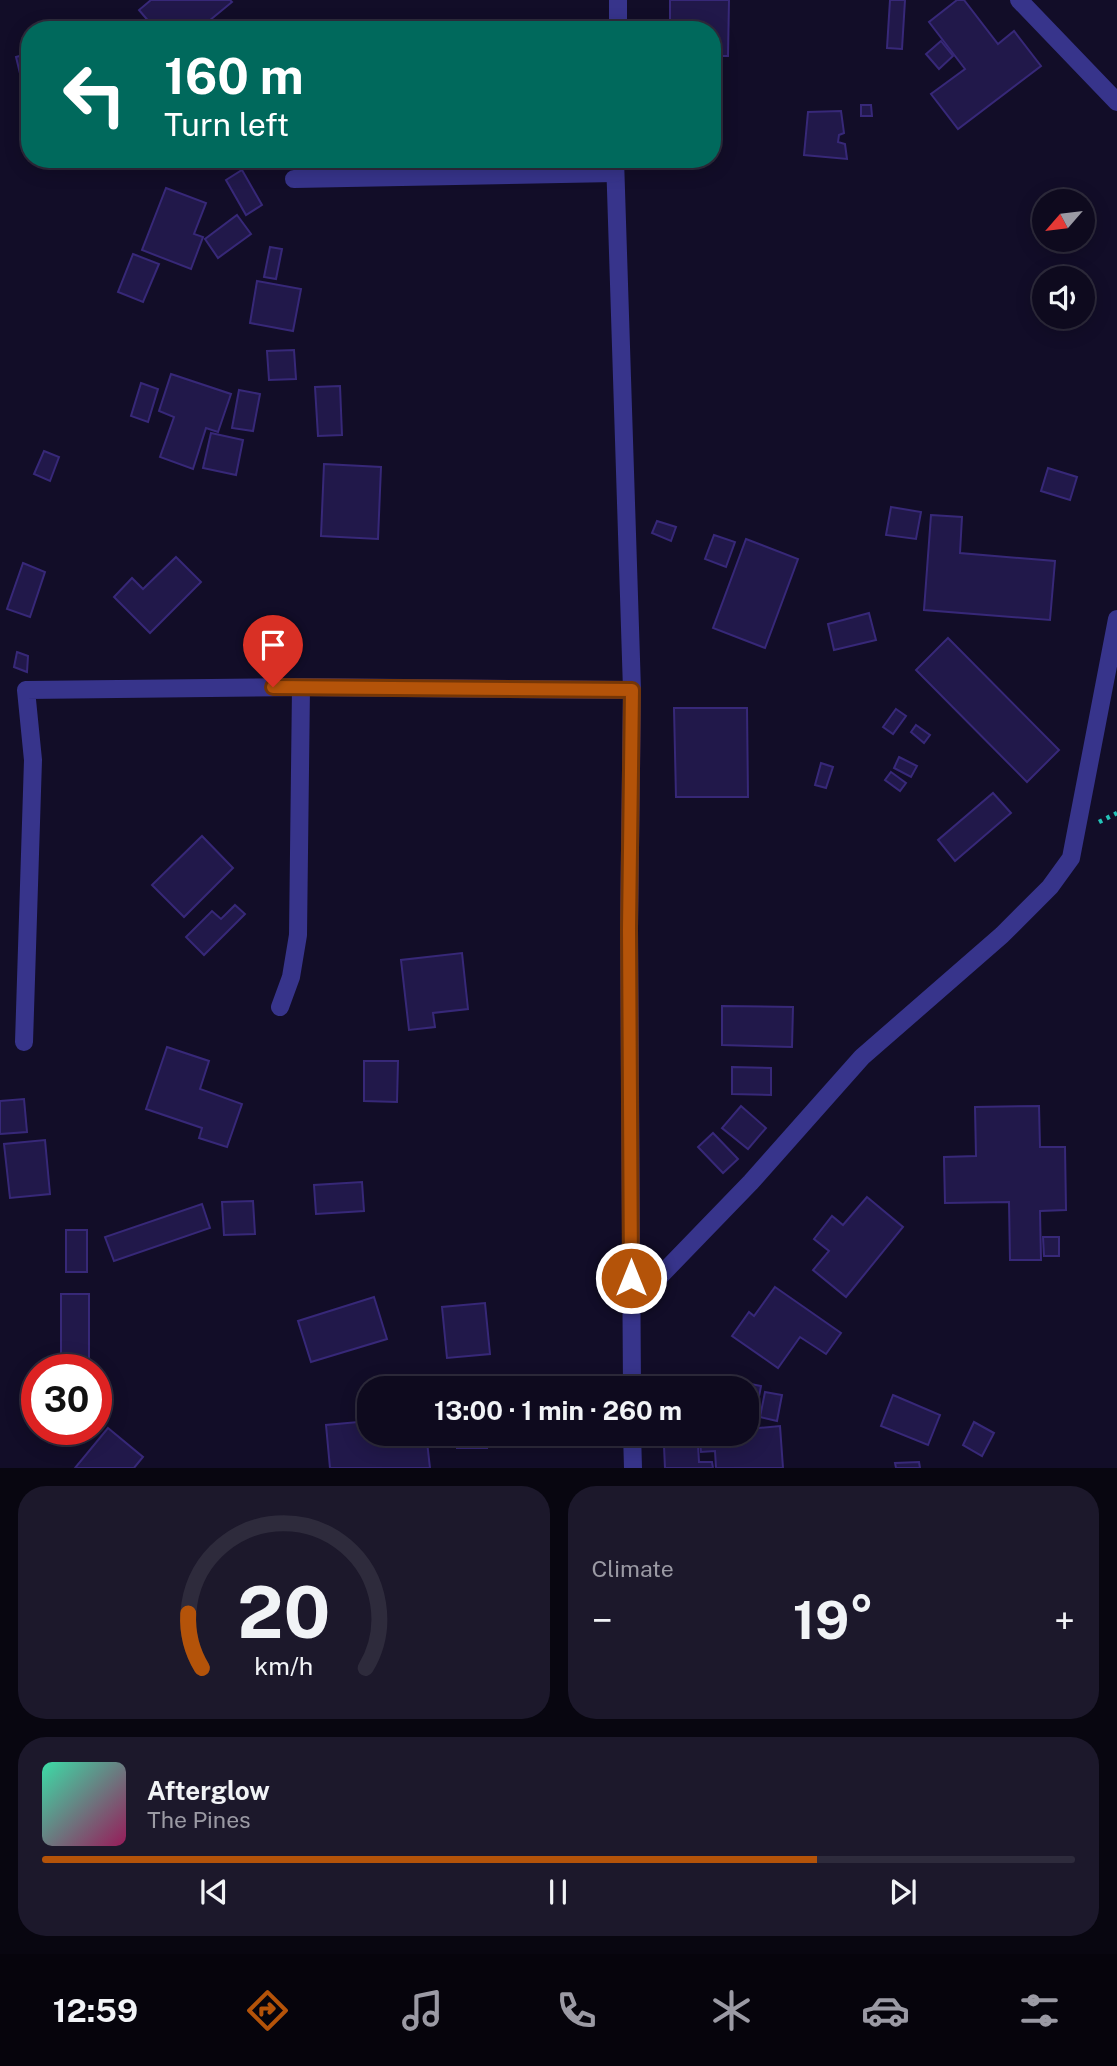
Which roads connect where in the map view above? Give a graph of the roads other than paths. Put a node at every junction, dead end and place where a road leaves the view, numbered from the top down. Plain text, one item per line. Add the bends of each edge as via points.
1 (618, 0) edge
2 (1019, 0) edge
3 (618, 21) edge
4 (1117, 102) edge
5 (566, 168) edge
6 (615, 168) edge
7 (294, 179) dead end
8 (1117, 619) edge
9 (301, 687) junction
10 (632, 690) junction
11 (281, 1007) dead end
12 (24, 1042) dead end
13 (632, 1305) junction
14 (632, 1376) edge
15 (632, 1446) edge
16 (633, 1468) edge

1 - 3 street
2 - 4 street
5 - 7 street
6 - 10 street
8 - 13 street via 1071,858 1051,887 862,1057 751,1182
9 - 10 street
9 - 11 street via 298,934
9 - 12 street via 26,690 33,760
10 - 13 street
13 - 14 street
15 - 16 street

